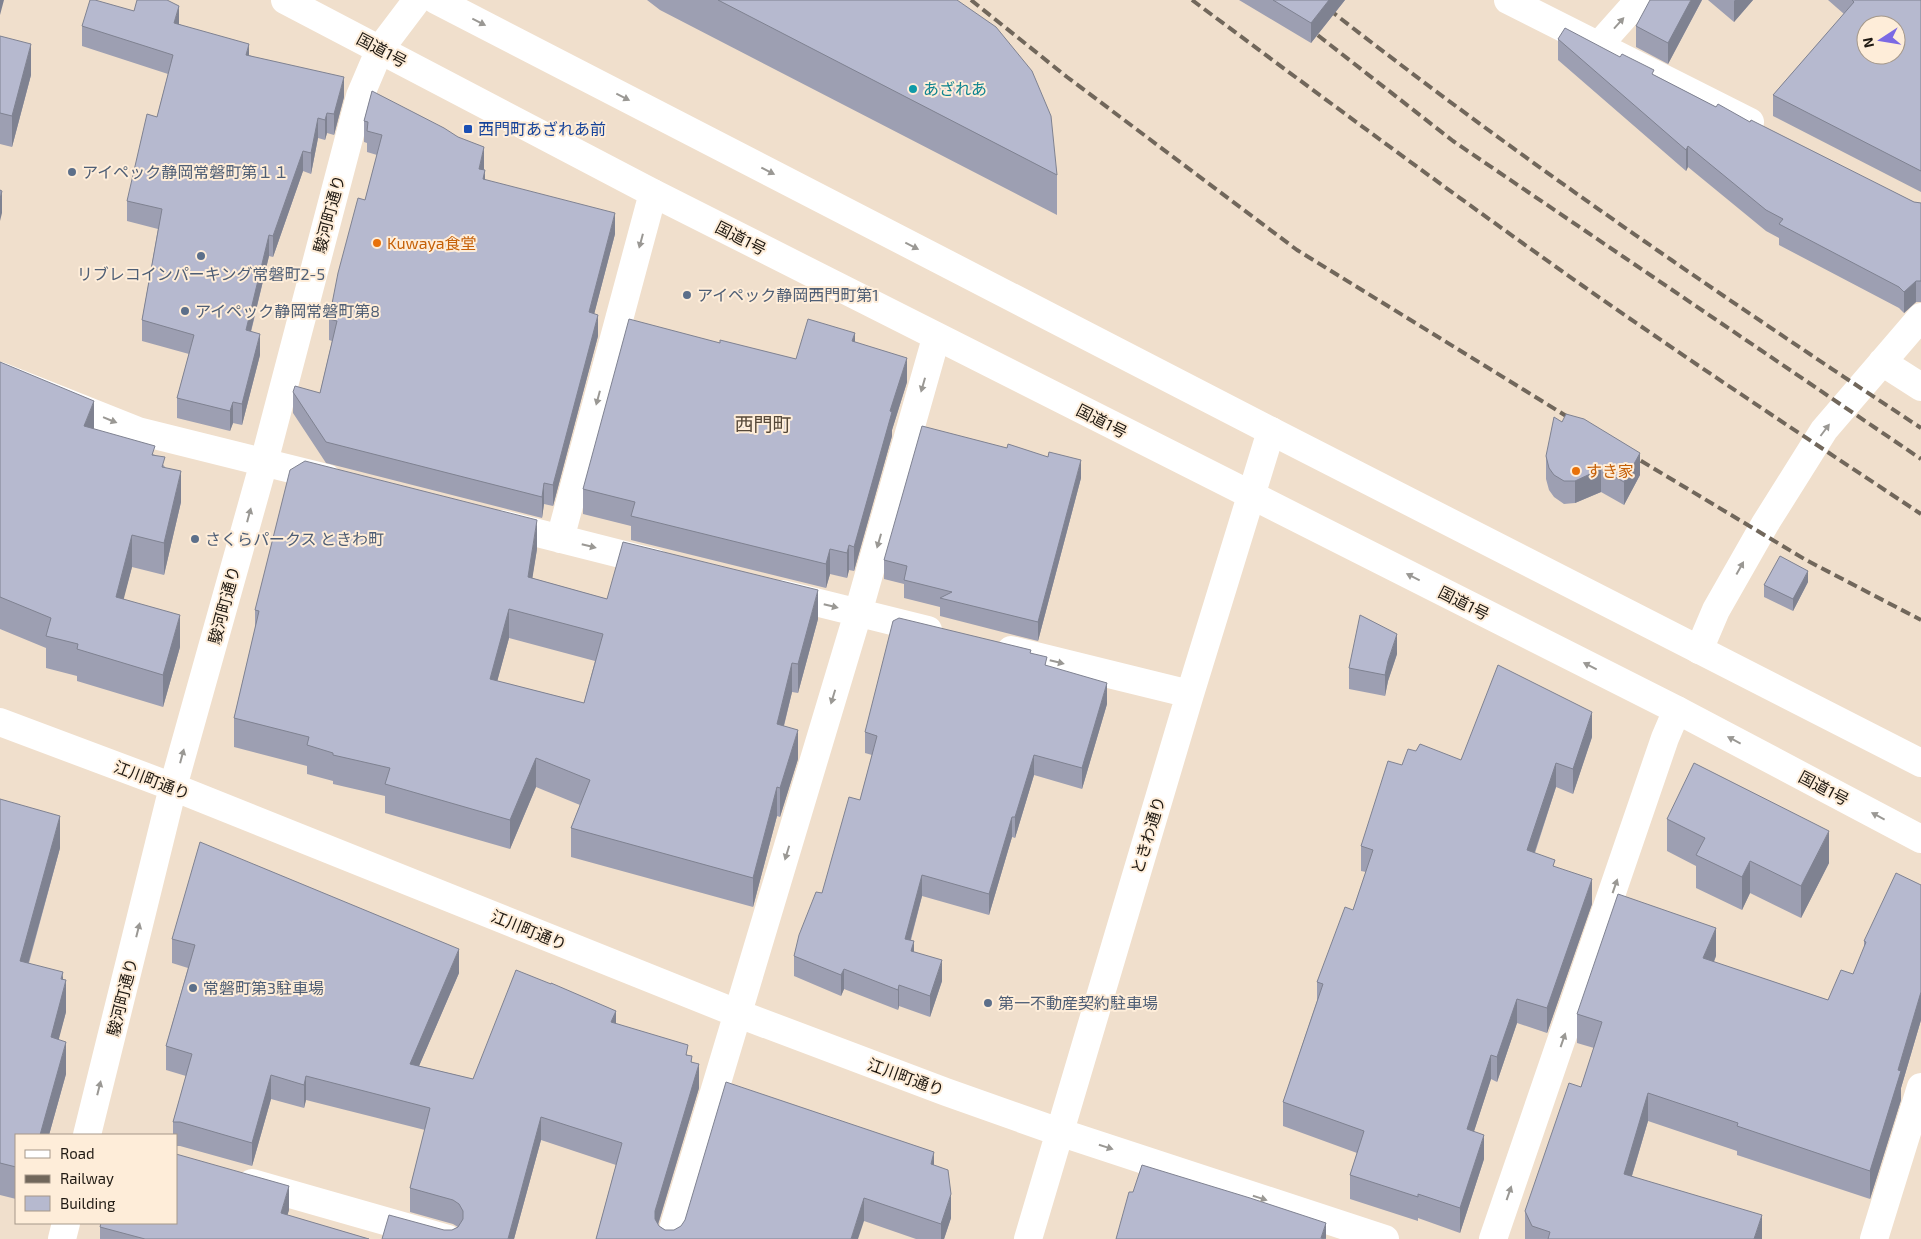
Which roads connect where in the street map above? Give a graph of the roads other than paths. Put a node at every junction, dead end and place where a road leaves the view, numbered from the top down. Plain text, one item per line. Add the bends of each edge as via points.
1 (285, 0) edge
2 (417, 0) edge
3 (436, 0) edge
4 (1508, 0) edge
5 (1639, 0) edge
6 (1598, 46) junction
7 (380, 49) junction
8 (1773, 134) edge
9 (653, 194) junction
10 (1921, 316) edge
11 (936, 338) junction
12 (1882, 362) junction
13 (0, 376) edge
14 (1921, 388) edge
15 (1272, 432) junction
16 (264, 462) junction
17 (350, 484) edge
18 (1251, 495) junction
19 (474, 517) edge
20 (560, 539) junction
21 (676, 568) edge
22 (762, 589) edge
23 (858, 613) junction
24 (953, 636) edge
25 (991, 646) edge
26 (1700, 650) junction
27 (1190, 694) junction
28 (1677, 710) junction
29 (0, 722) edge
30 (1921, 763) edge
31 (173, 788) junction
32 (1921, 839) edge
33 (739, 1014) junction
34 (1921, 1087) edge
35 (1059, 1132) junction
36 (87, 1134) edge
37 (232, 1177) edge
38 (66, 1224) edge
39 (62, 1239) edge
40 (448, 1239) edge
41 (670, 1239) edge
42 (1028, 1239) edge
43 (1386, 1239) edge
44 (1493, 1239) edge
45 (1874, 1239) edge

1 - 7 main road, 国道1号
2 - 7 main road, 駿河町通り
3 -> 15 main road
4 - 6 main road
6 -> 5 main road
6 - 8 main road
7 - 9 main road, 国道1号
7 - 16 main road, 駿河町通り via 360,96
9 - 11 main road, 国道1号
9 -> 20 main road
10 - 12 main road
11 - 18 main road, 国道1号
11 -> 23 main road
12 - 14 main road
26 -> 12 main road via 1716,610 1819,438
13 -> 16 main road via 138,431
15 - 18 main road, ときわ通り
15 - 26 main road
16 - 17 main road
31 -> 16 main road, 駿河町通り
18 - 27 main road, ときわ通り
28 -> 18 main road, 国道1号
19 - 20 main road
20 -> 21 main road
22 -> 23 main road
23 - 24 main road
23 -> 33 main road
25 -> 27 main road
26 - 30 main road
27 - 35 main road, ときわ通り
32 -> 28 main road, 国道1号
44 -> 28 main road
29 - 31 main road, 江川町通り
31 - 33 main road, 江川町通り
36 -> 31 main road, 駿河町通り
33 - 35 main road, 江川町通り
33 - 41 main road
34 - 45 main road
35 - 42 main road, ときわ通り
35 -> 43 main road, 江川町通り
37 - 40 main road
38 - 39 main road

